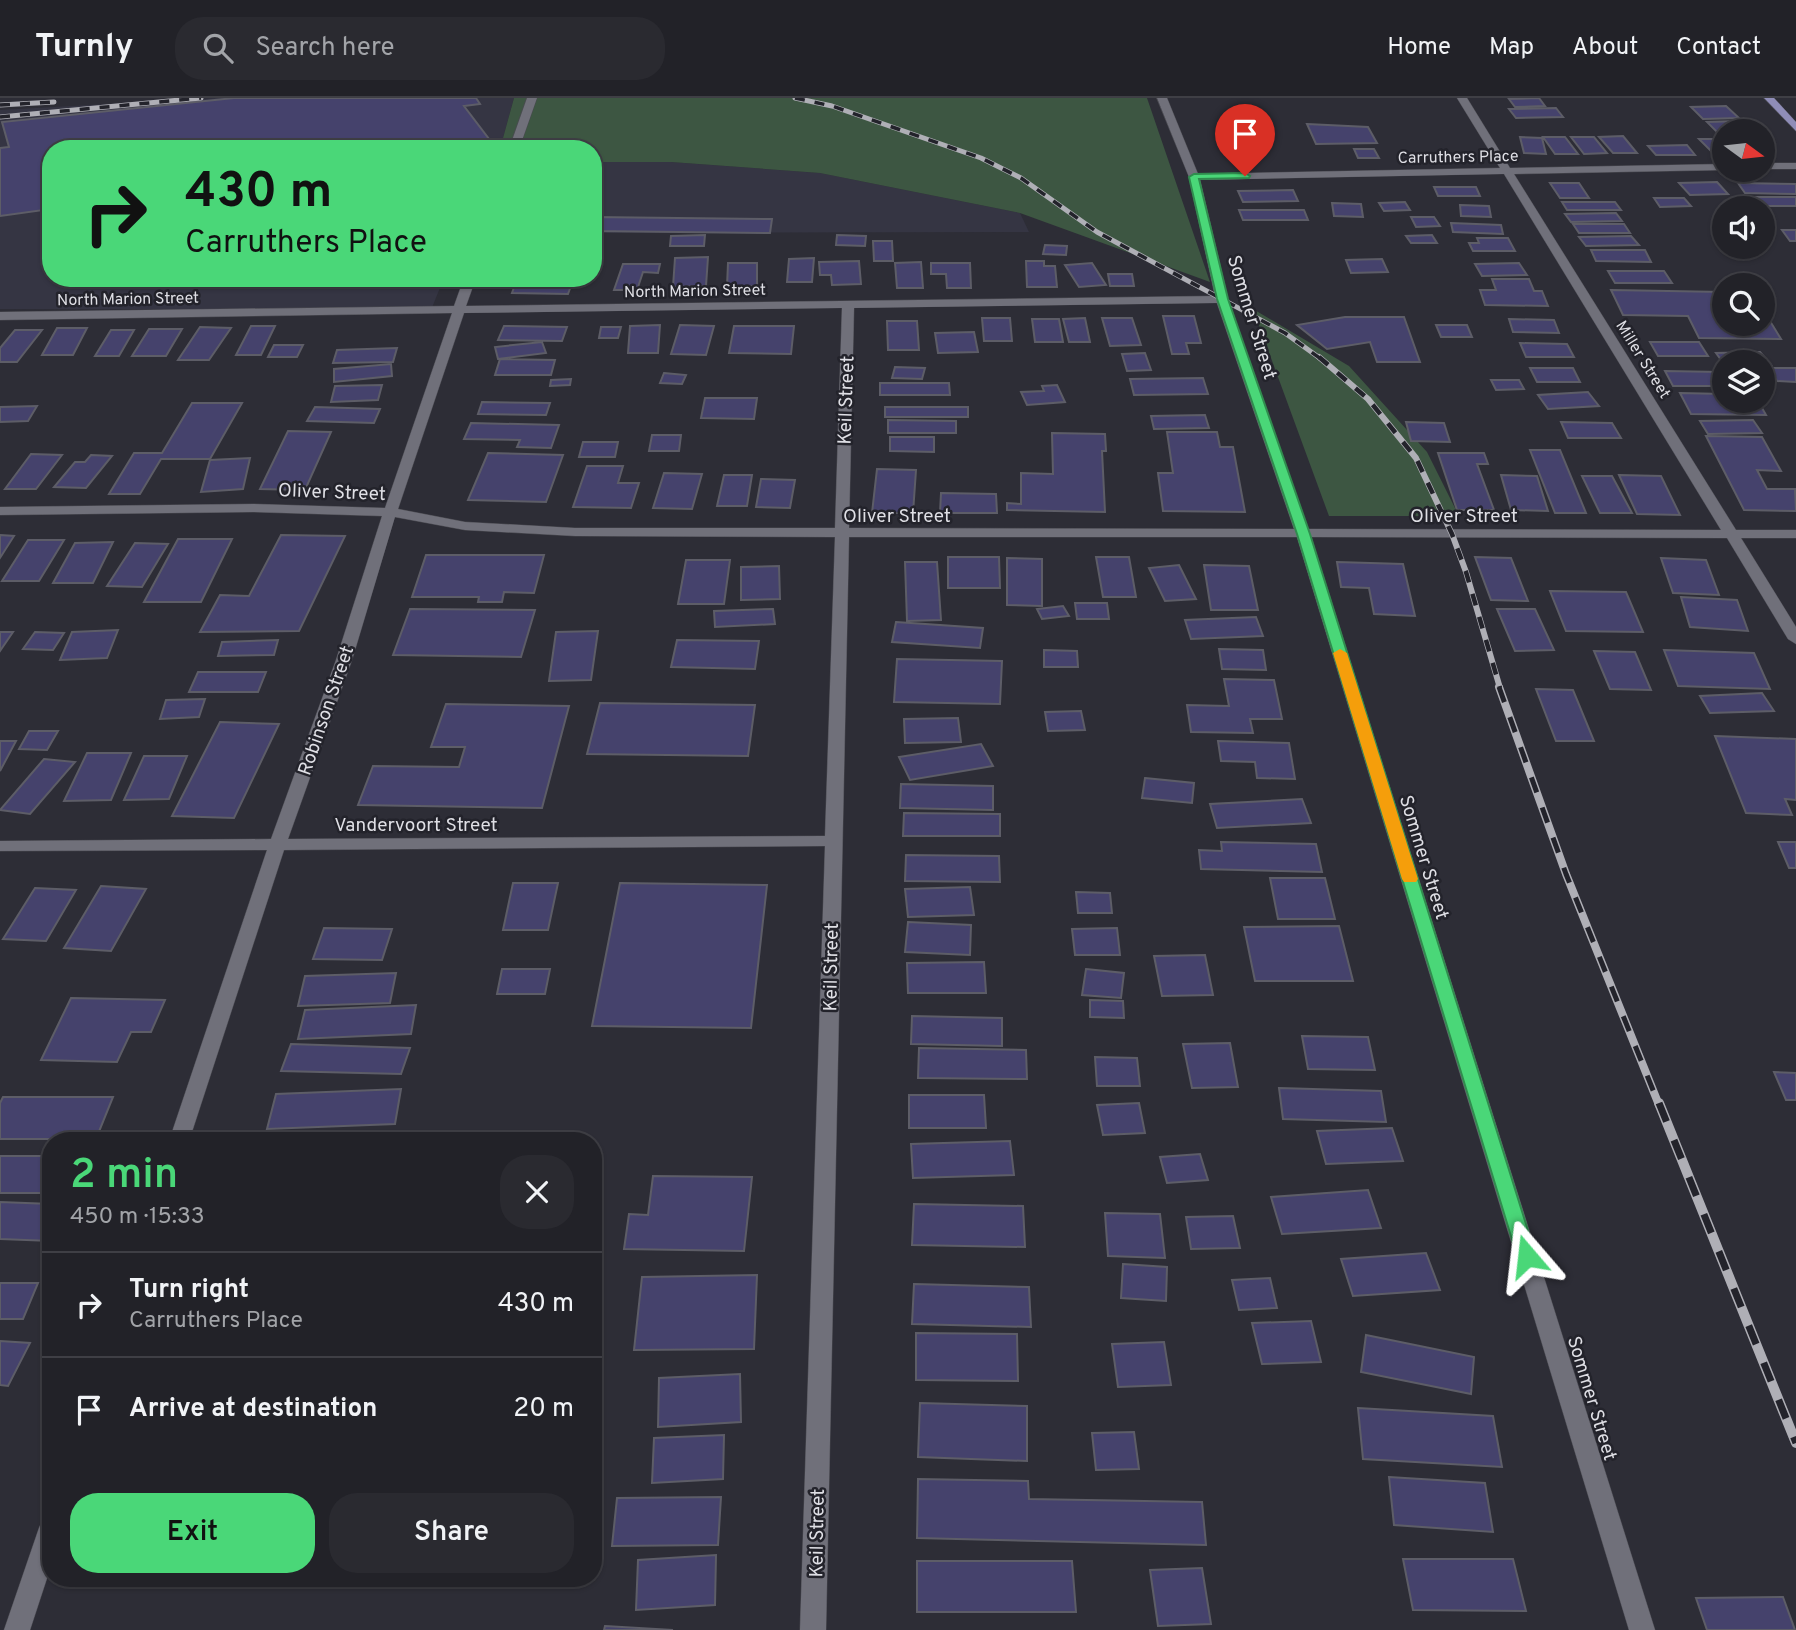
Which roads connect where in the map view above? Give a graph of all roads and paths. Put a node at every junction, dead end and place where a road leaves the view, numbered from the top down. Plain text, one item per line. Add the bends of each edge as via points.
1 (532, 98) edge
2 (1162, 98) edge
3 (1462, 98) edge
4 (1769, 98) edge
5 (1796, 128) edge
6 (517, 140) edge
7 (1775, 166) edge
8 (1796, 166) edge
9 (1712, 167) edge
10 (1505, 171) junction
11 (1194, 177) junction
12 (467, 287) edge
13 (1222, 299) junction
14 (848, 303) junction
15 (459, 310) junction
16 (0, 316) edge
17 (0, 511) edge
18 (390, 512) junction
19 (841, 534) junction
20 (1303, 534) junction
21 (1732, 534) junction
22 (1796, 534) edge
23 (1796, 639) edge
24 (833, 841) junction
25 (0, 846) edge
26 (277, 846) junction
27 (182, 1132) edge
28 (42, 1555) edge
29 (17, 1630) edge
30 (814, 1630) edge
31 (1642, 1630) edge

1 - 6 street
2 - 11 street, Sommer Street
3 - 10 street, Miller Street
4 - 5 main road
7 - 8 street
9 - 10 street, Carruthers Place
10 - 11 street, Carruthers Place
10 - 21 street, Miller Street
11 - 13 street, Sommer Street
12 - 15 street, Robinson Street
13 - 14 street, North Marion Street
13 - 20 street, Sommer Street
14 - 15 street, North Marion Street
14 - 19 street, Keil Street
15 - 16 street, North Marion Street
15 - 18 street, Robinson Street
17 - 18 street, Oliver Street via 253,508
18 - 19 street, Oliver Street via 465,526 575,532
18 - 26 street, Robinson Street via 344,660
19 - 20 street, Oliver Street
19 - 24 street, Keil Street
20 - 21 street, Oliver Street
20 - 31 street, Sommer Street
21 - 22 street, Oliver Street
21 - 23 street, Miller Street
24 - 26 street, Vandervoort Street
24 - 30 street, Keil Street
25 - 26 street, Vandervoort Street
26 - 27 street, Robinson Street
28 - 29 street

